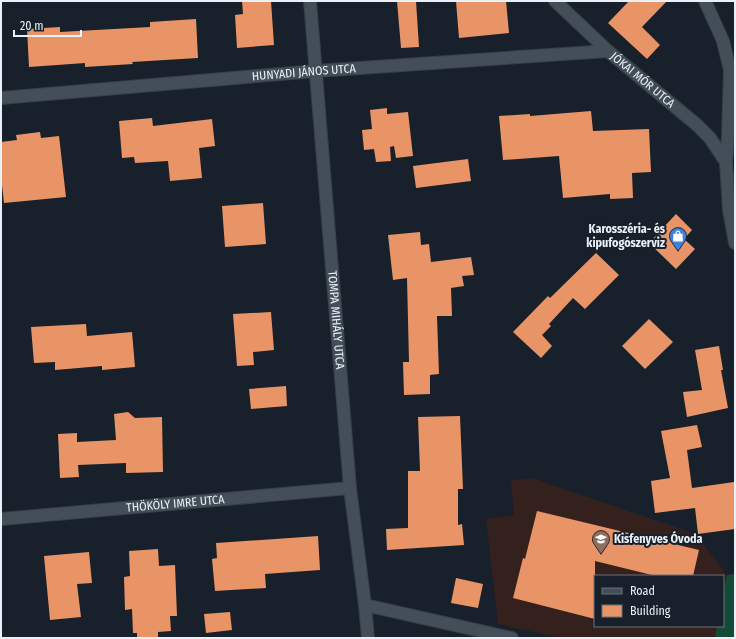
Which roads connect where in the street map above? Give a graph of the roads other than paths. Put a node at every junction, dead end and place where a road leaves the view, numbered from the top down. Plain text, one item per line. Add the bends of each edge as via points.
1 (310, 1) edge
2 (555, 1) edge
3 (705, 1) edge
4 (608, 51) junction
5 (316, 71) junction
6 (1, 98) edge
7 (726, 162) junction
8 (732, 210) edge
9 (735, 243) edge
10 (350, 488) junction
11 (1, 519) edge
12 (365, 605) junction
13 (508, 633) edge
14 (368, 638) edge

1 - 5 street, TOMPA MIHÁLY UTCA
2 - 4 street, JÓKAI MÓR UTCA
3 - 7 street via 723,41 730,70
4 - 5 street, HUNYADI JÁNOS UTCA
4 - 7 street, JÓKAI MÓR UTCA via 697,125 710,138
5 - 6 street, HUNYADI JÁNOS UTCA
5 - 10 street, TOMPA MIHÁLY UTCA
7 - 8 street
8 - 9 street
10 - 11 street, THÖKÖLY IMRE UTCA
10 - 12 street, TOMPA MIHÁLY UTCA
12 - 13 street
12 - 14 street, TOMPA MIHÁLY UTCA

